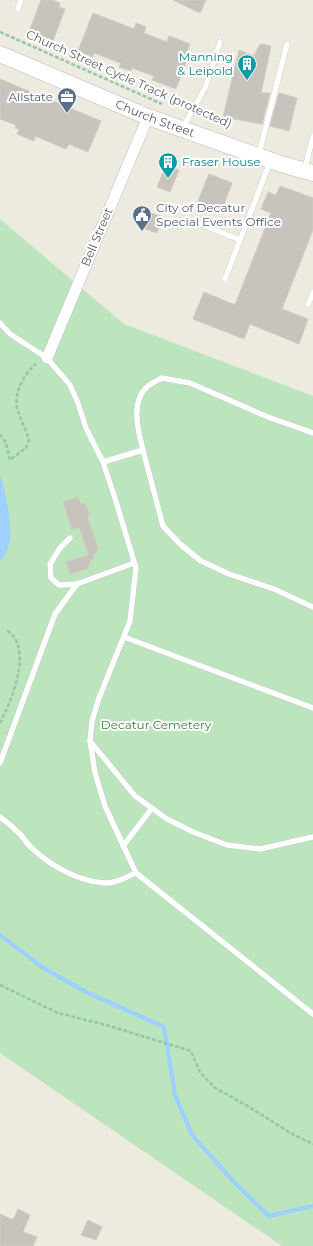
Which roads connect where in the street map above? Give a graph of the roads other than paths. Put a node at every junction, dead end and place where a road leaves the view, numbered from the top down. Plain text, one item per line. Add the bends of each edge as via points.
1 (21, 0) edge
2 (18, 9) dead end
3 (220, 42) dead end
4 (287, 44) dead end
5 (0, 54) edge
6 (148, 118) junction
7 (186, 123) junction
8 (313, 136) edge
9 (264, 158) junction
10 (309, 172) edge
11 (198, 223) dead end
12 (240, 240) junction
13 (224, 280) dead end
14 (313, 292) edge
15 (308, 305) dead end
16 (0, 323) edge
17 (43, 359) junction
18 (313, 432) edge
19 (143, 450) junction
20 (103, 462) junction
21 (70, 538) dead end
22 (134, 563) junction
23 (77, 584) junction
24 (313, 607) edge
25 (124, 637) junction
26 (313, 708) edge
27 (90, 741) junction
28 (0, 763) edge
29 (152, 808) junction
30 (0, 817) edge
31 (313, 837) edge
32 (123, 846) junction
33 (136, 873) junction
34 (313, 1014) edge

1 - 2 lane
3 - 7 lane via 205,88
4 - 9 lane
5 - 6 main road, Church Street
6 - 7 main road, Church Street
6 - 17 street, Bell Street
7 - 9 main road, Church Street
8 - 10 lane
9 - 10 main road, Church Street
9 - 12 lane
11 - 12 lane
12 - 13 lane
14 - 15 lane
16 - 17 lane via 10,334
17 - 20 lane via 70,385 86,428
18 - 19 lane via 268,417 190,383 162,378 147,386 140,398 137,426
19 - 20 lane
19 - 24 lane via 163,526 180,544 201,561
20 - 22 lane
21 - 23 lane via 50,564 51,578 59,585
22 - 23 lane
22 - 25 lane via 136,568 130,621
23 - 28 lane via 55,614
25 - 26 lane
25 - 27 lane via 99,698 92,721
27 - 29 lane via 135,796
27 - 32 lane via 95,773 105,806
29 - 31 lane via 193,832 227,845 260,849
29 - 32 lane
30 - 33 lane via 32,849 66,871 105,883
32 - 33 lane
33 - 34 lane

